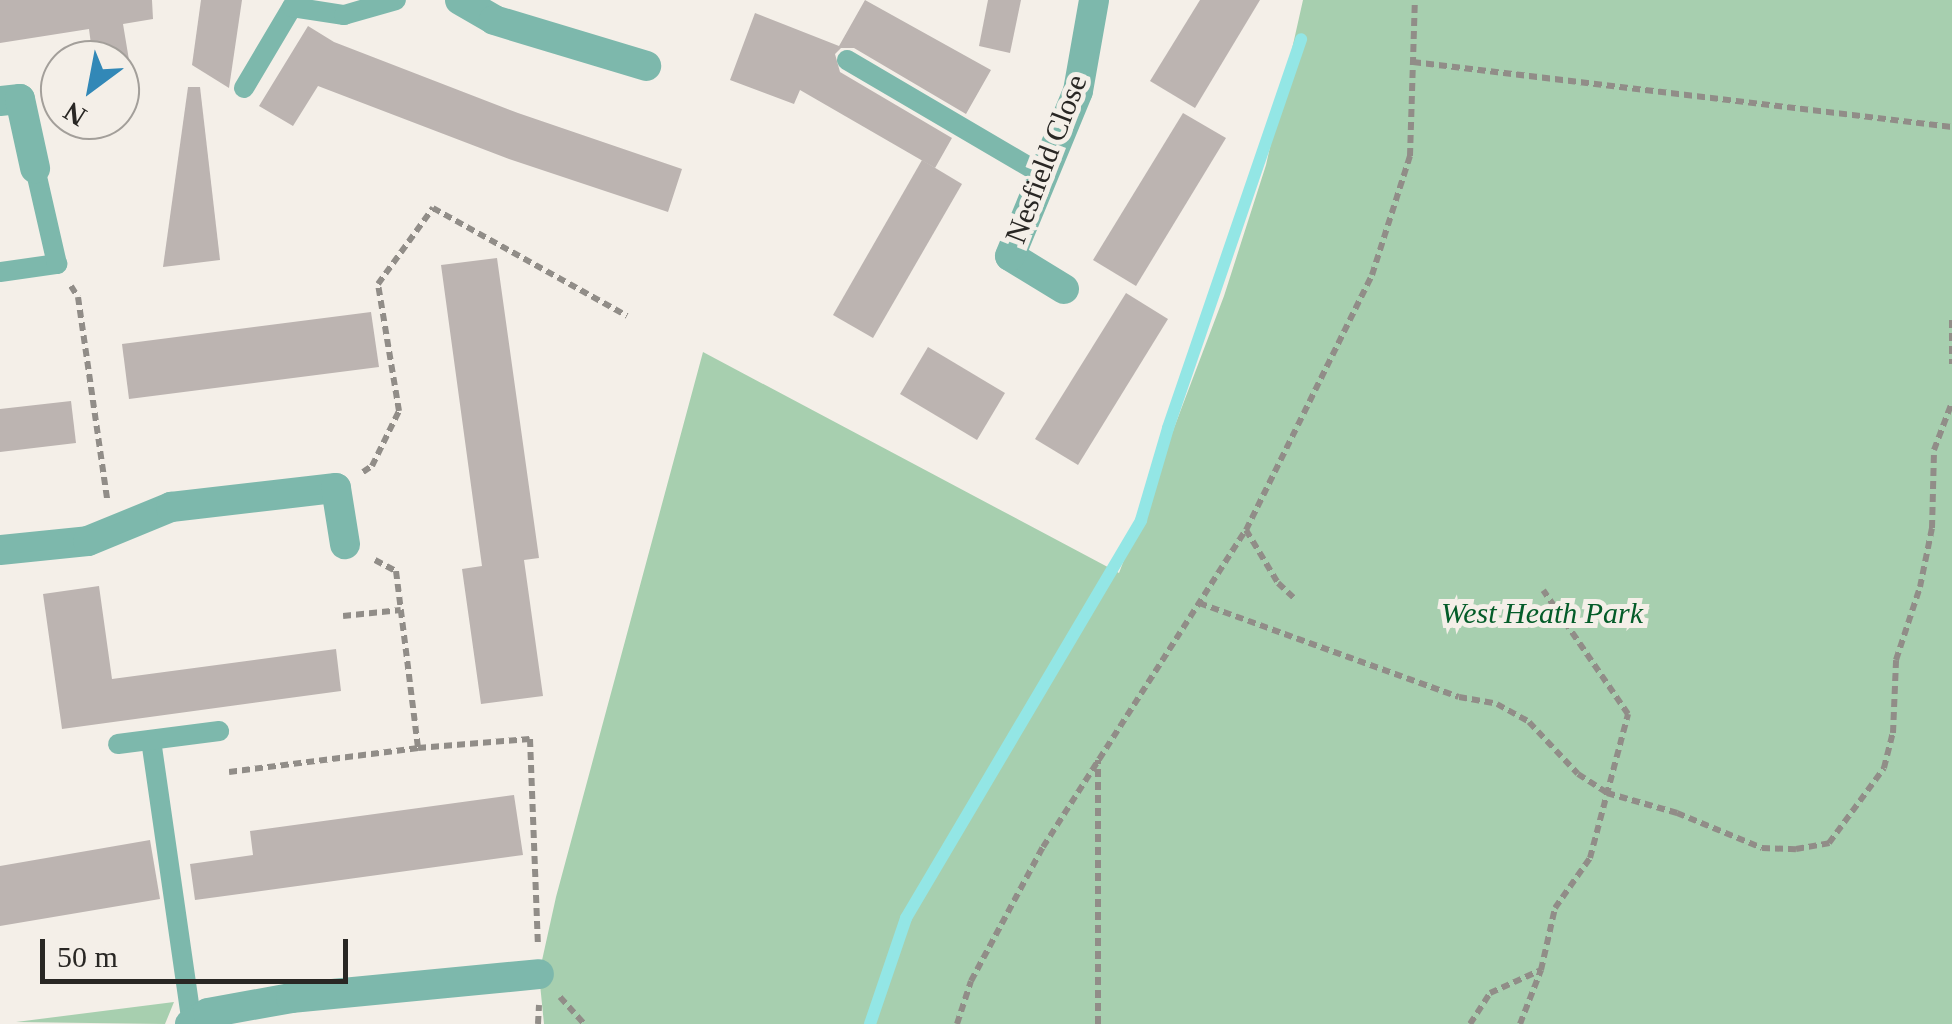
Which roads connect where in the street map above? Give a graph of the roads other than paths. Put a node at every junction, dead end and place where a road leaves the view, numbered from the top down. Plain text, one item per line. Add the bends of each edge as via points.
1 (396, 0) edge
2 (460, 0) edge
3 (1094, 0) edge
4 (847, 60) dead end
5 (646, 66) dead end
6 (244, 88) dead end
7 (0, 102) edge
8 (35, 168) joint
9 (1042, 175) junction
10 (0, 272) edge
11 (1064, 289) dead end
12 (345, 544) road end
13 (0, 550) edge
14 (219, 731) dead end
15 (151, 740) junction
16 (118, 744) dead end
17 (539, 974) road end
18 (191, 1023) edge

1 - 6 lane via 344,15 292,6
2 - 5 street via 494,20
3 - 9 street, Nesfield Close via 1078,91
4 - 9 lane
7 - 8 street via 20,99
8 - 10 lane via 56,264
9 - 11 street, Nesfield Close via 1010,256
12 - 13 street via 336,488 171,508 88,541
14 - 15 lane
15 - 16 lane
15 - 18 lane
17 - 18 street via 291,998 208,1013

